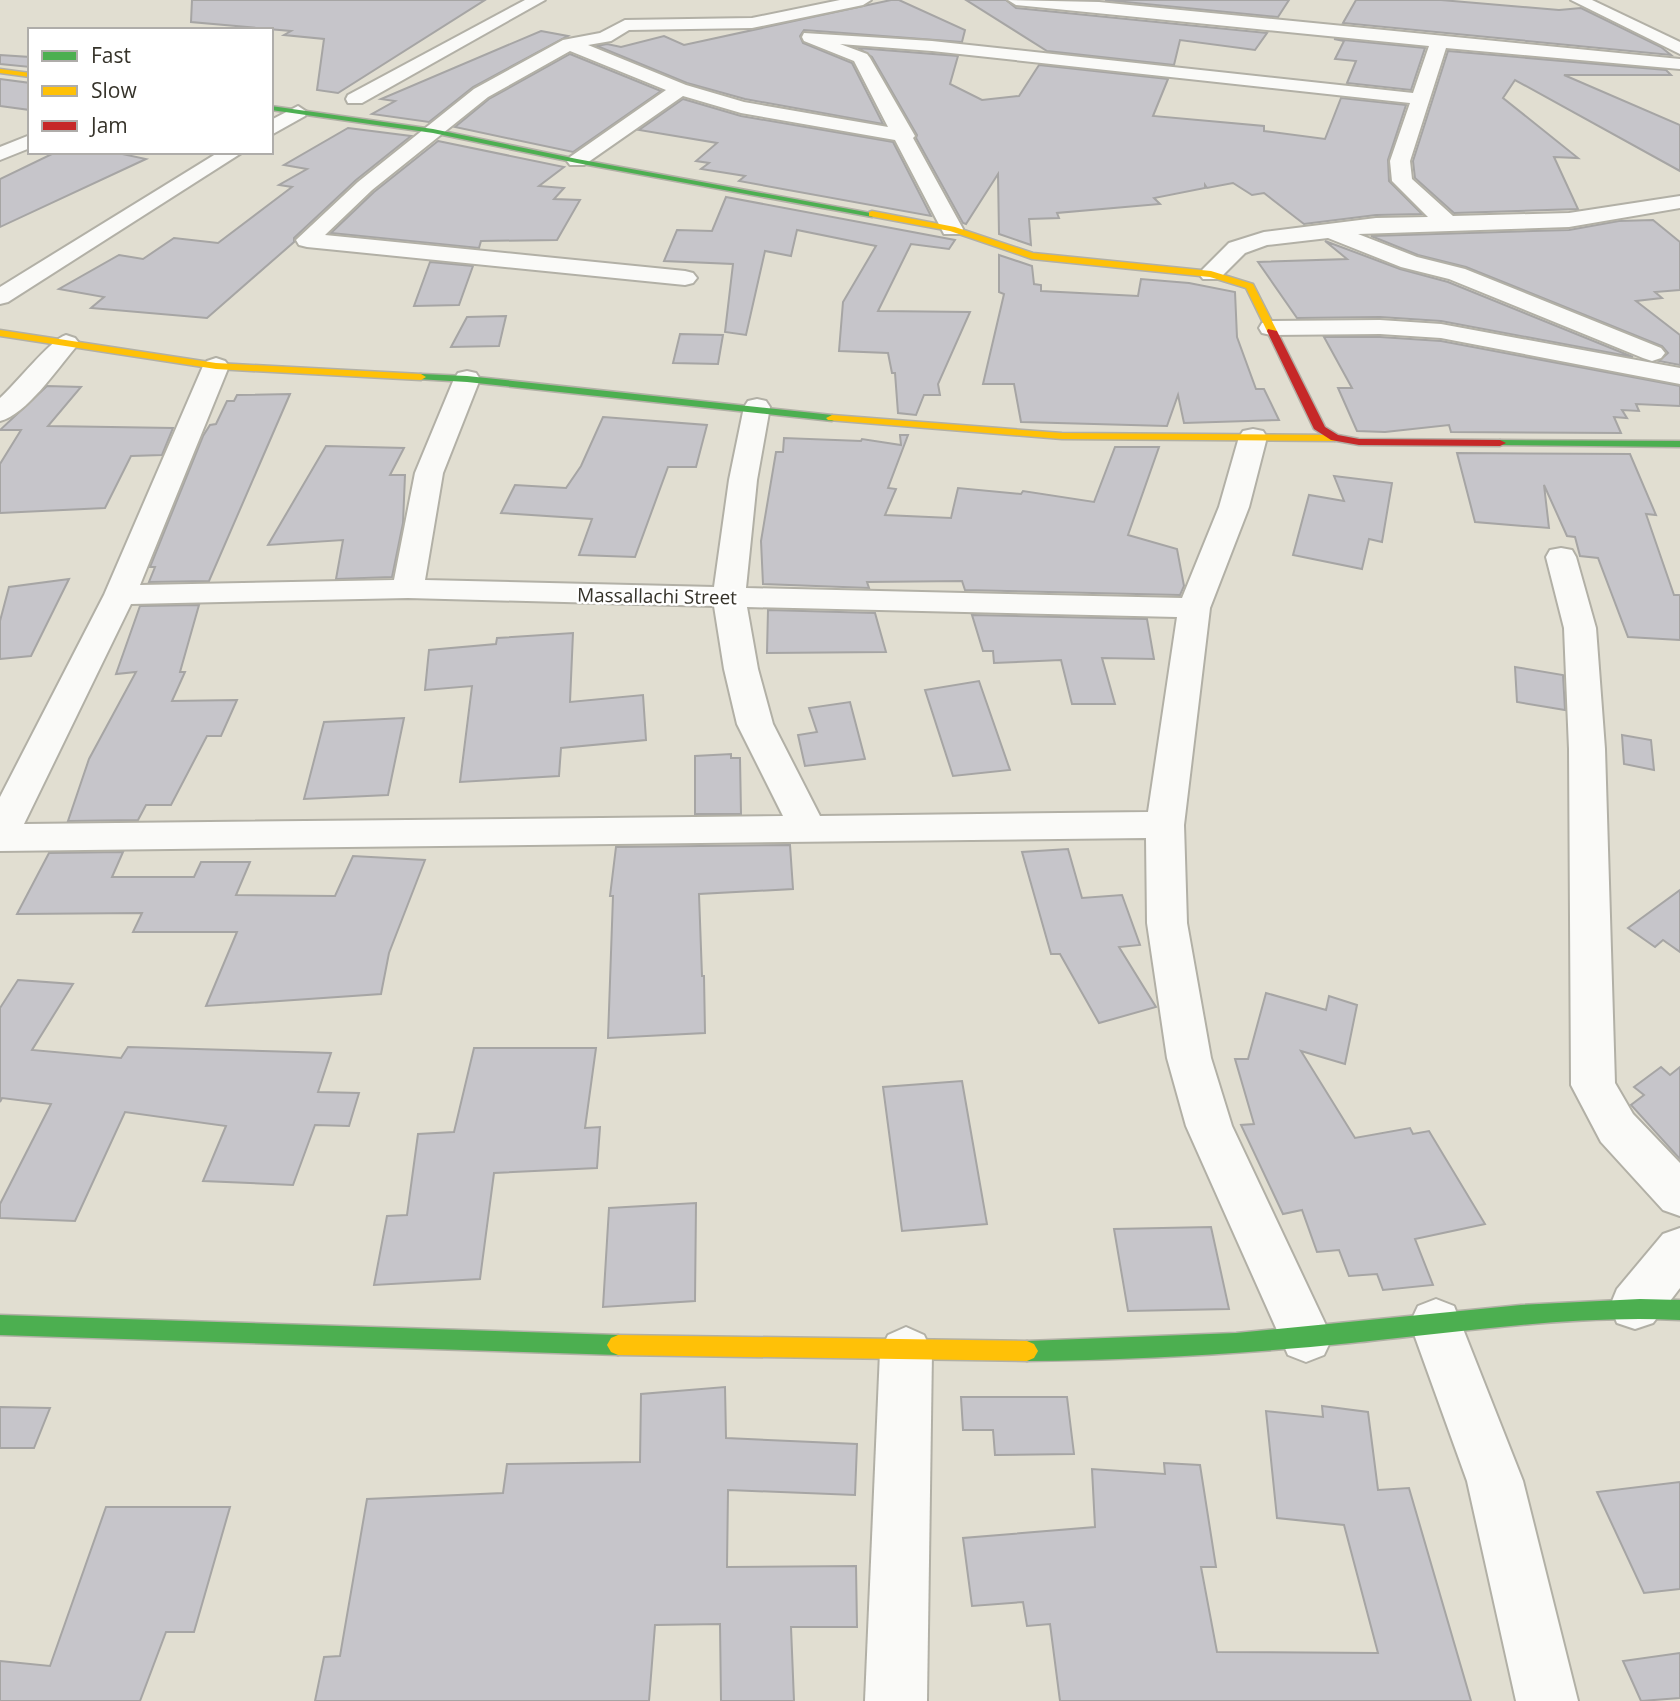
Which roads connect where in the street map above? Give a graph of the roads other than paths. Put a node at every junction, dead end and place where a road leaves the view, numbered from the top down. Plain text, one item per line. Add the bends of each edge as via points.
1 (537, 0) edge
2 (863, 0) edge
3 (1016, 0) edge
4 (1579, 0) edge
5 (699, 6) dead end
6 (752, 23) junction
7 (810, 37) junction
8 (1439, 43) junction
9 (569, 44) junction
10 (1680, 49) edge
11 (1680, 64) edge
12 (0, 71) edge
13 (28, 75) edge
14 (680, 89) junction
15 (355, 99) dead end
16 (1420, 99) junction
17 (273, 108) edge
18 (298, 112) junction
19 (273, 128) edge
20 (433, 131) junction
21 (905, 136) junction
22 (28, 142) edge
23 (0, 154) edge
24 (230, 154) edge
25 (577, 161) junction
26 (1680, 202) edge
27 (1447, 223) junction
28 (952, 229) junction
29 (1328, 230) junction
30 (1211, 274) junction
31 (685, 278) dead end
32 (0, 297) edge
33 (1271, 328) junction
34 (0, 333) edge
35 (66, 343) junction
36 (1680, 364) edge
37 (216, 366) junction
38 (1680, 376) edge
39 (467, 379) junction
40 (757, 407) junction
41 (0, 413) edge
42 (1253, 437) junction
43 (1335, 438) junction
44 (1680, 444) edge
45 (1561, 557) dead end
46 (408, 589) junction
47 (120, 595) junction
48 (729, 597) junction
49 (1194, 608) junction
50 (1165, 825) junction
51 (808, 829) junction
52 (0, 836) edge
53 (1680, 1195) edge
54 (1680, 1250) edge
55 (1658, 1308) edge
56 (1436, 1323) junction
57 (0, 1325) edge
58 (1307, 1338) junction
59 (906, 1352) junction
60 (895, 1701) edge
61 (1547, 1701) edge

1 - 15 street
2 - 6 street
3 - 8 street
4 - 10 street
5 - 6 street
6 - 7 street
6 - 9 street via 625,25 605,37
7 - 16 street
7 - 21 street via 861,58
8 - 11 street
8 - 16 street
9 - 14 street
9 - 20 street via 481,93
12 - 13 street
14 - 21 street via 741,107
14 - 25 street
16 - 27 street via 1400,173 1402,181
17 - 18 street
18 - 19 street
18 - 20 street
20 - 25 street
20 - 31 street via 307,240
21 - 28 street
22 - 23 street
24 - 32 street
25 - 28 street
26 - 27 street via 1569,220
27 - 29 street
28 - 30 street via 1032,256
29 - 30 street via 1264,239 1237,248
29 - 36 street via 1457,274
30 - 33 street via 1250,286
33 - 38 street via 1441,331
33 - 43 street via 1320,429
34 - 35 street
35 - 37 street
35 - 41 street
37 - 39 street
37 - 47 street
39 - 40 street
39 - 46 street via 429,473
40 - 42 street via 884,423 1062,436
40 - 48 street
42 - 43 street
42 - 49 street via 1234,507
43 - 44 street via 1359,443
45 - 53 street via 1580,628 1587,749 1593,1085 1617,1128
46 - 47 street, Massallachi Street
46 - 48 street, Massallachi Street
47 - 52 street
48 - 49 street, Massallachi Street
48 - 51 street via 755,724
49 - 50 street
50 - 51 street
50 - 58 street via 1167,923 1189,1058 1209,1126
51 - 52 street
54 - 55 street
55 - 56 street
56 - 58 street
56 - 61 street via 1495,1480
57 - 59 street
58 - 59 street via 1168,1348
59 - 60 street

